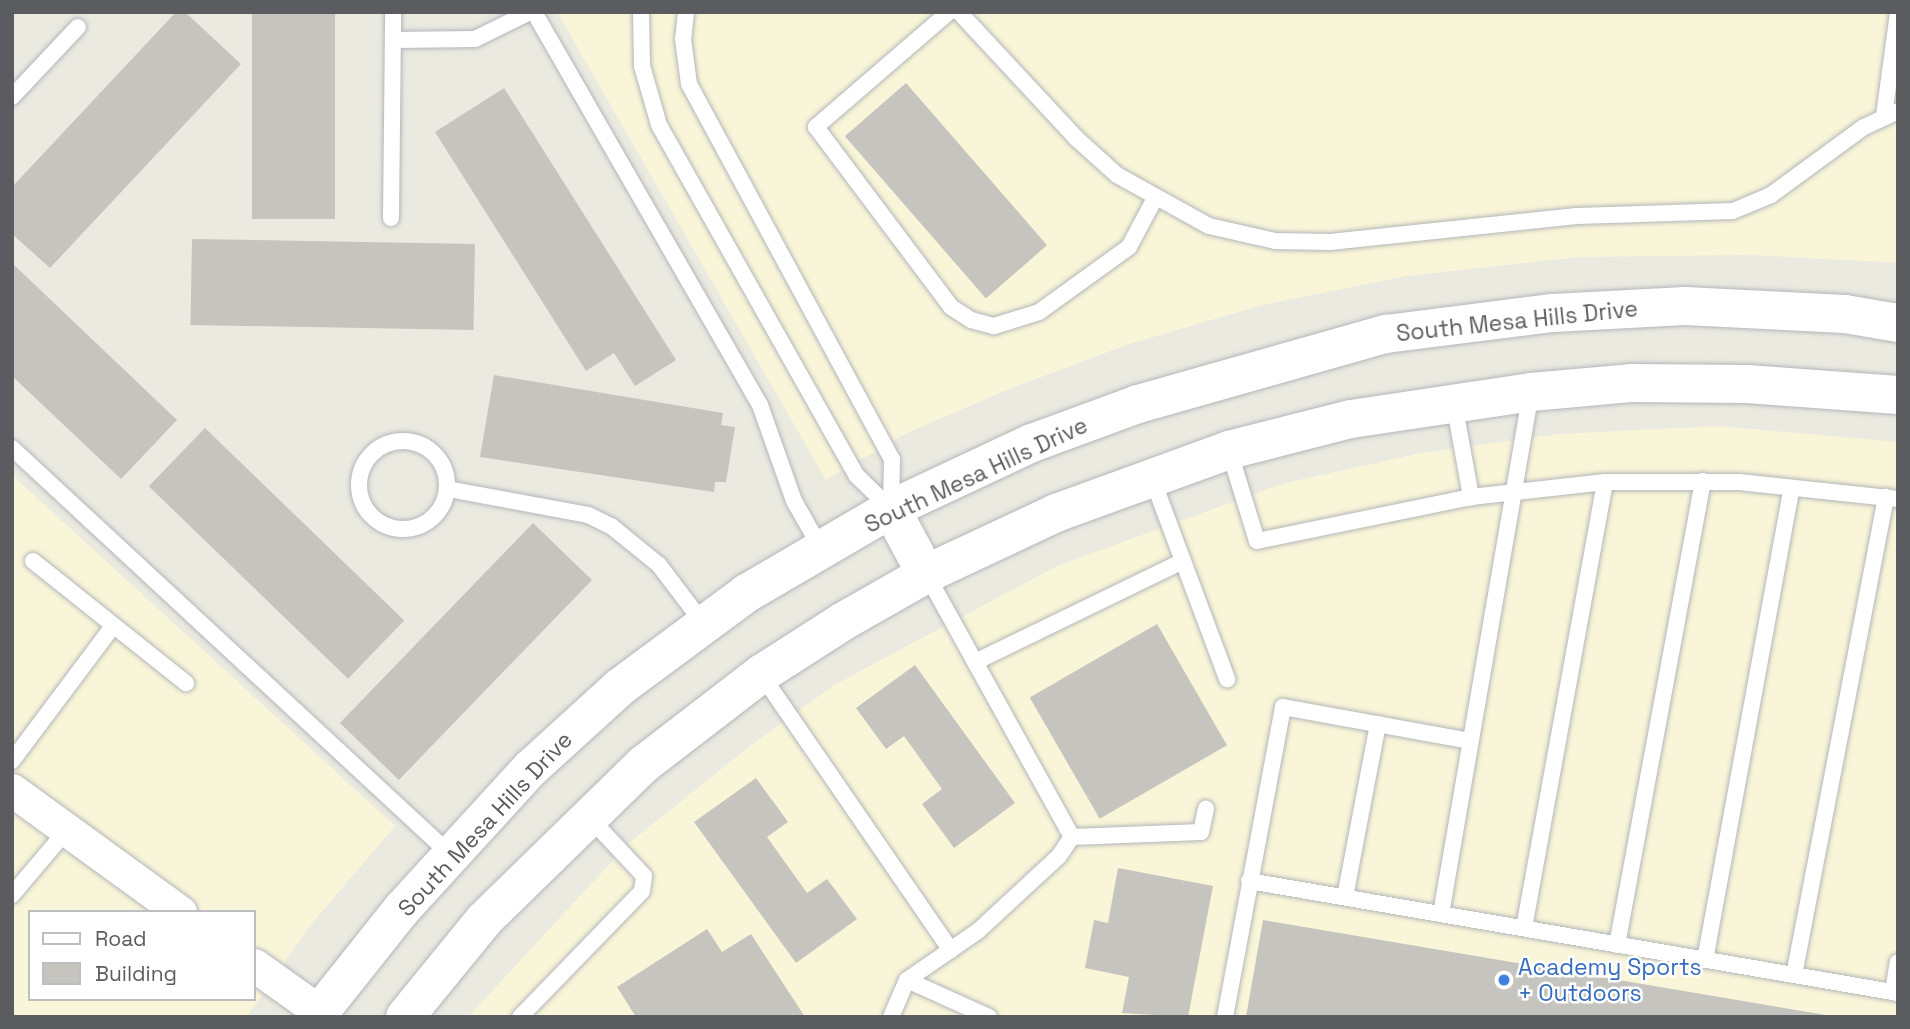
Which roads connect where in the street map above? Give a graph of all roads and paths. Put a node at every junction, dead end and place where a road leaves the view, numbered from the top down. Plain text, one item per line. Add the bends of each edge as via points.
1 (393, 12) edge
2 (532, 12) edge
3 (641, 12) edge
4 (686, 12) edge
5 (949, 12) edge
6 (959, 12) edge
7 (1898, 13) edge
8 (78, 27) dead end
9 (393, 40) junction
10 (12, 97) edge
11 (1891, 114) edge
12 (1154, 200) junction
13 (391, 218) dead end
14 (1898, 323) edge
15 (1531, 392) junction
16 (1898, 395) edge
17 (1454, 403) junction
18 (12, 448) edge
19 (1229, 450) junction
20 (1150, 475) junction
21 (1703, 481) junction
22 (1605, 482) junction
23 (1791, 488) junction
24 (448, 489) junction
25 (1513, 490) junction
26 (1471, 497) junction
27 (1892, 498) edge
28 (891, 509) junction
29 (822, 550) junction
30 (33, 561) dead end
31 (1183, 561) junction
32 (926, 574) junction
33 (703, 624) junction
34 (113, 626) junction
35 (975, 662) junction
36 (761, 674) junction
37 (1227, 680) dead end
38 (186, 683) dead end
39 (1378, 724) junction
40 (1470, 740) junction
41 (12, 761) edge
42 (12, 790) edge
43 (1206, 809) dead end
44 (588, 815) junction
45 (67, 830) junction
46 (1072, 837) junction
47 (452, 856) junction
48 (1249, 881) junction
49 (12, 895) edge
50 (1345, 897) junction
51 (177, 910) edge
52 (1441, 914) junction
53 (1524, 928) junction
54 (1617, 944) junction
55 (951, 950) junction
56 (1704, 960) junction
57 (1898, 962) edge
58 (256, 966) edge
59 (1794, 975) junction
60 (907, 980) junction
61 (1895, 993) edge
62 (321, 1015) edge
63 (405, 1017) edge
64 (520, 1017) edge
65 (891, 1017) edge
66 (989, 1017) edge
67 (1225, 1017) edge

1 - 9 lane
2 - 9 lane via 475,39
2 - 29 lane via 760,405 794,501
3 - 28 lane via 642,66 659,125 857,476
4 - 28 lane via 683,39 689,84 892,459
5 - 12 lane via 816,127 951,307 971,320 994,326 1039,312 1129,247
6 - 12 lane via 1076,138 1116,175
7 - 11 lane
8 - 10 lane
9 - 13 lane
11 - 12 lane via 1786,186 1733,211 1577,216 1303,243 1241,235
14 - 28 street, South Mesa Hills Drive via 1845,314 1685,306 1553,313 1386,334 1138,404 1032,443
15 - 16 street via 1631,383 1747,384
15 - 17 street
15 - 25 lane
17 - 19 street via 1351,419
17 - 26 lane
18 - 47 lane
19 - 20 street
19 - 26 lane via 1257,541
20 - 31 lane
20 - 32 street
21 - 22 lane
21 - 23 lane
21 - 54 lane
22 - 25 lane
22 - 53 lane
23 - 27 lane
23 - 56 lane
24 - 24 lane via 447,475 433,452 407,441 375,452 362,468 359,482 367,511 392,528 422,526 435,517
24 - 33 lane via 588,515 611,526 659,565
25 - 26 lane
25 - 40 lane
27 - 59 lane
28 - 29 street, South Mesa Hills Drive
28 - 32 street
29 - 33 street, South Mesa Hills Drive
30 - 34 lane
31 - 35 lane
31 - 37 lane
32 - 35 lane
32 - 36 street
33 - 47 street, South Mesa Hills Drive via 620,687 530,769
34 - 38 lane
34 - 41 lane
35 - 46 lane
36 - 44 street via 644,764
36 - 55 lane
39 - 40 lane
39 - 48 lane via 1283,707
39 - 50 lane
40 - 52 lane
42 - 45 street
43 - 46 lane via 1201,832
44 - 63 street via 484,920
44 - 64 lane via 644,876 642,891
45 - 49 lane
45 - 51 street
46 - 55 lane via 1059,856
47 - 62 street, South Mesa Hills Drive
48 - 50 lane
48 - 67 lane
50 - 52 lane
52 - 53 lane
53 - 54 lane
54 - 56 lane
55 - 60 lane
56 - 59 lane
57 - 61 lane
58 - 62 street
59 - 61 lane
60 - 65 lane
60 - 66 lane

